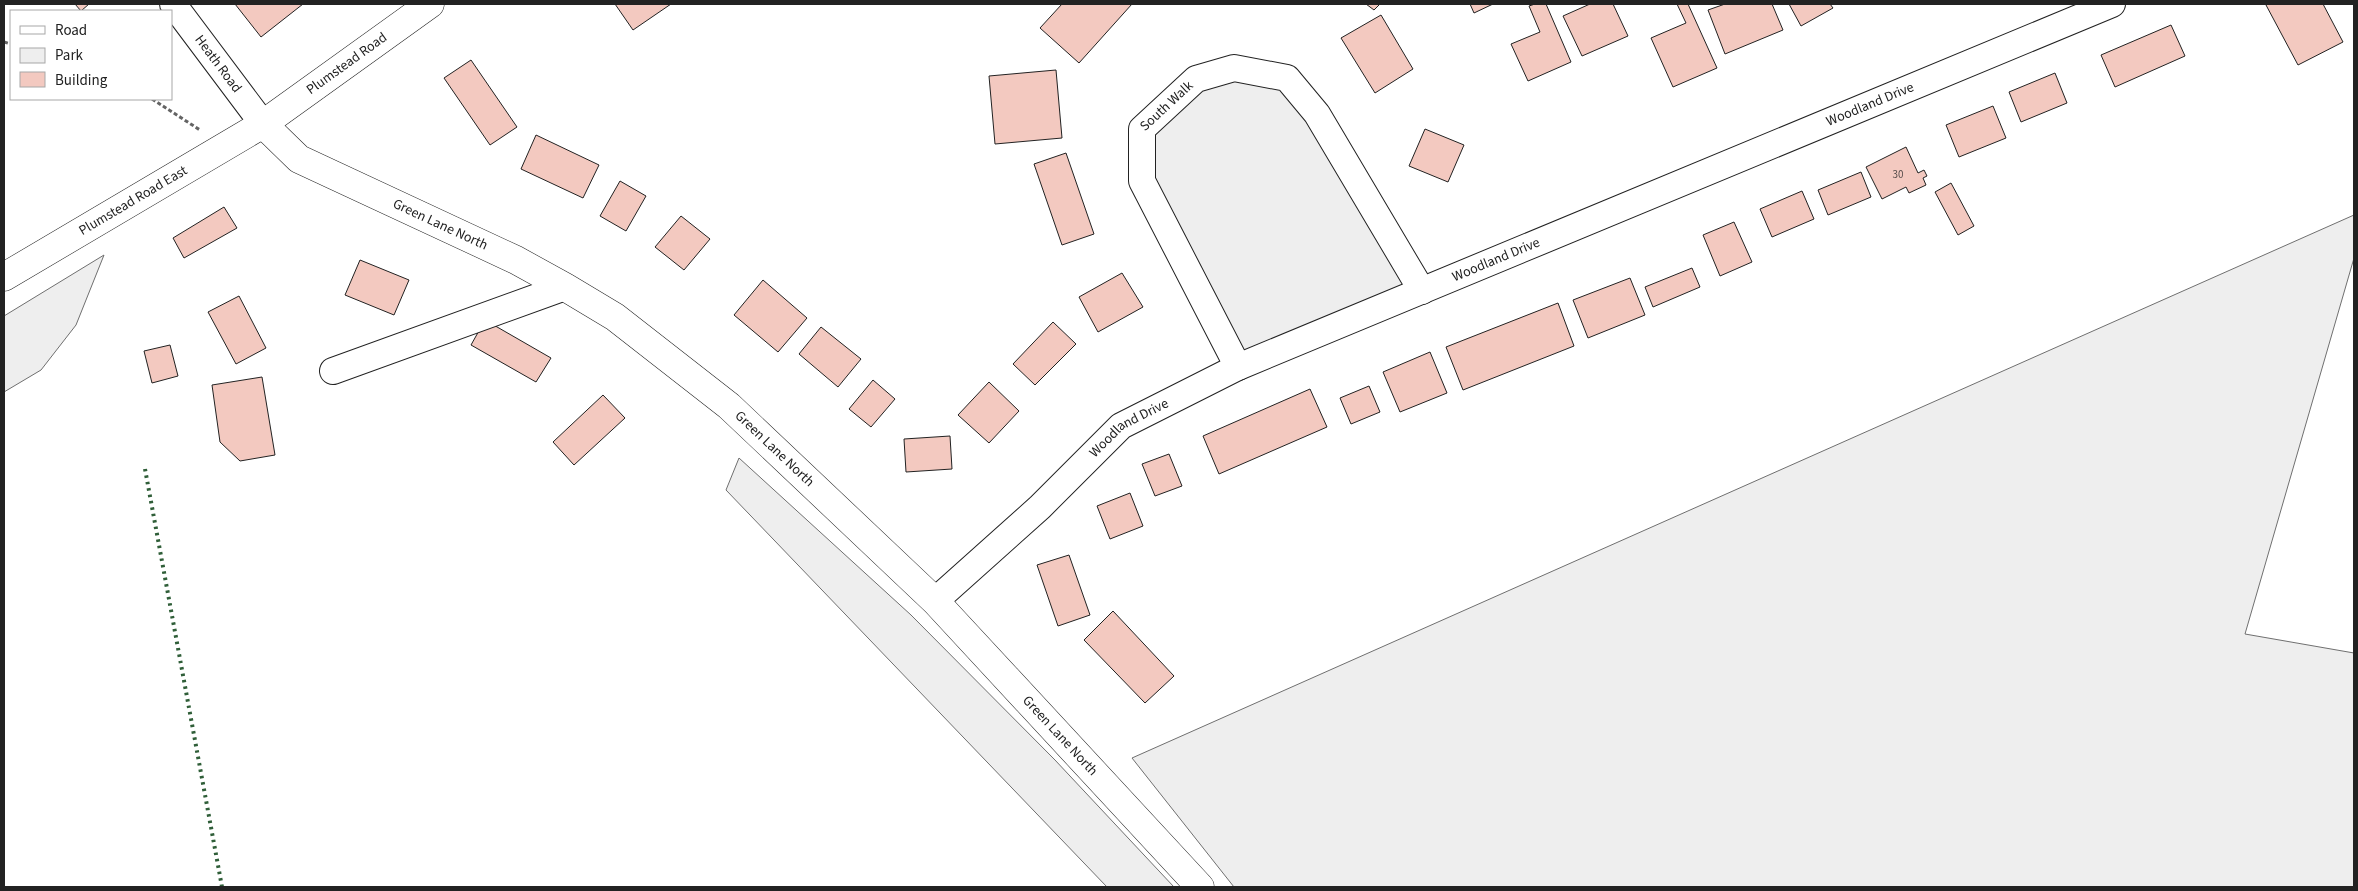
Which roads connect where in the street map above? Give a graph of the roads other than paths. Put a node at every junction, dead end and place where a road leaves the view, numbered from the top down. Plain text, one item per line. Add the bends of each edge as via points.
1 (173, 4) edge
2 (430, 4) edge
3 (2112, 4) edge
4 (263, 124) junction
5 (4, 277) edge
6 (566, 287) junction
7 (1422, 291) junction
8 (1238, 367) junction
9 (333, 371) dead end
10 (935, 601) junction
11 (1200, 887) edge

1 - 4 street, Heath Road
2 - 4 street, Plumstead Road
3 - 7 street, Woodland Drive
4 - 5 street, Plumstead Road East
4 - 6 street, Green Lane North via 298,159 516,260
6 - 9 street
6 - 10 street, Green Lane North via 615,317 729,406
7 - 8 street, Woodland Drive
7 - 8 street, South Walk via 1317,114 1287,78 1234,68 1196,79 1142,129 1142,181
8 - 10 street, Woodland Drive via 1121,426 1040,508
10 - 11 street, Green Lane North

